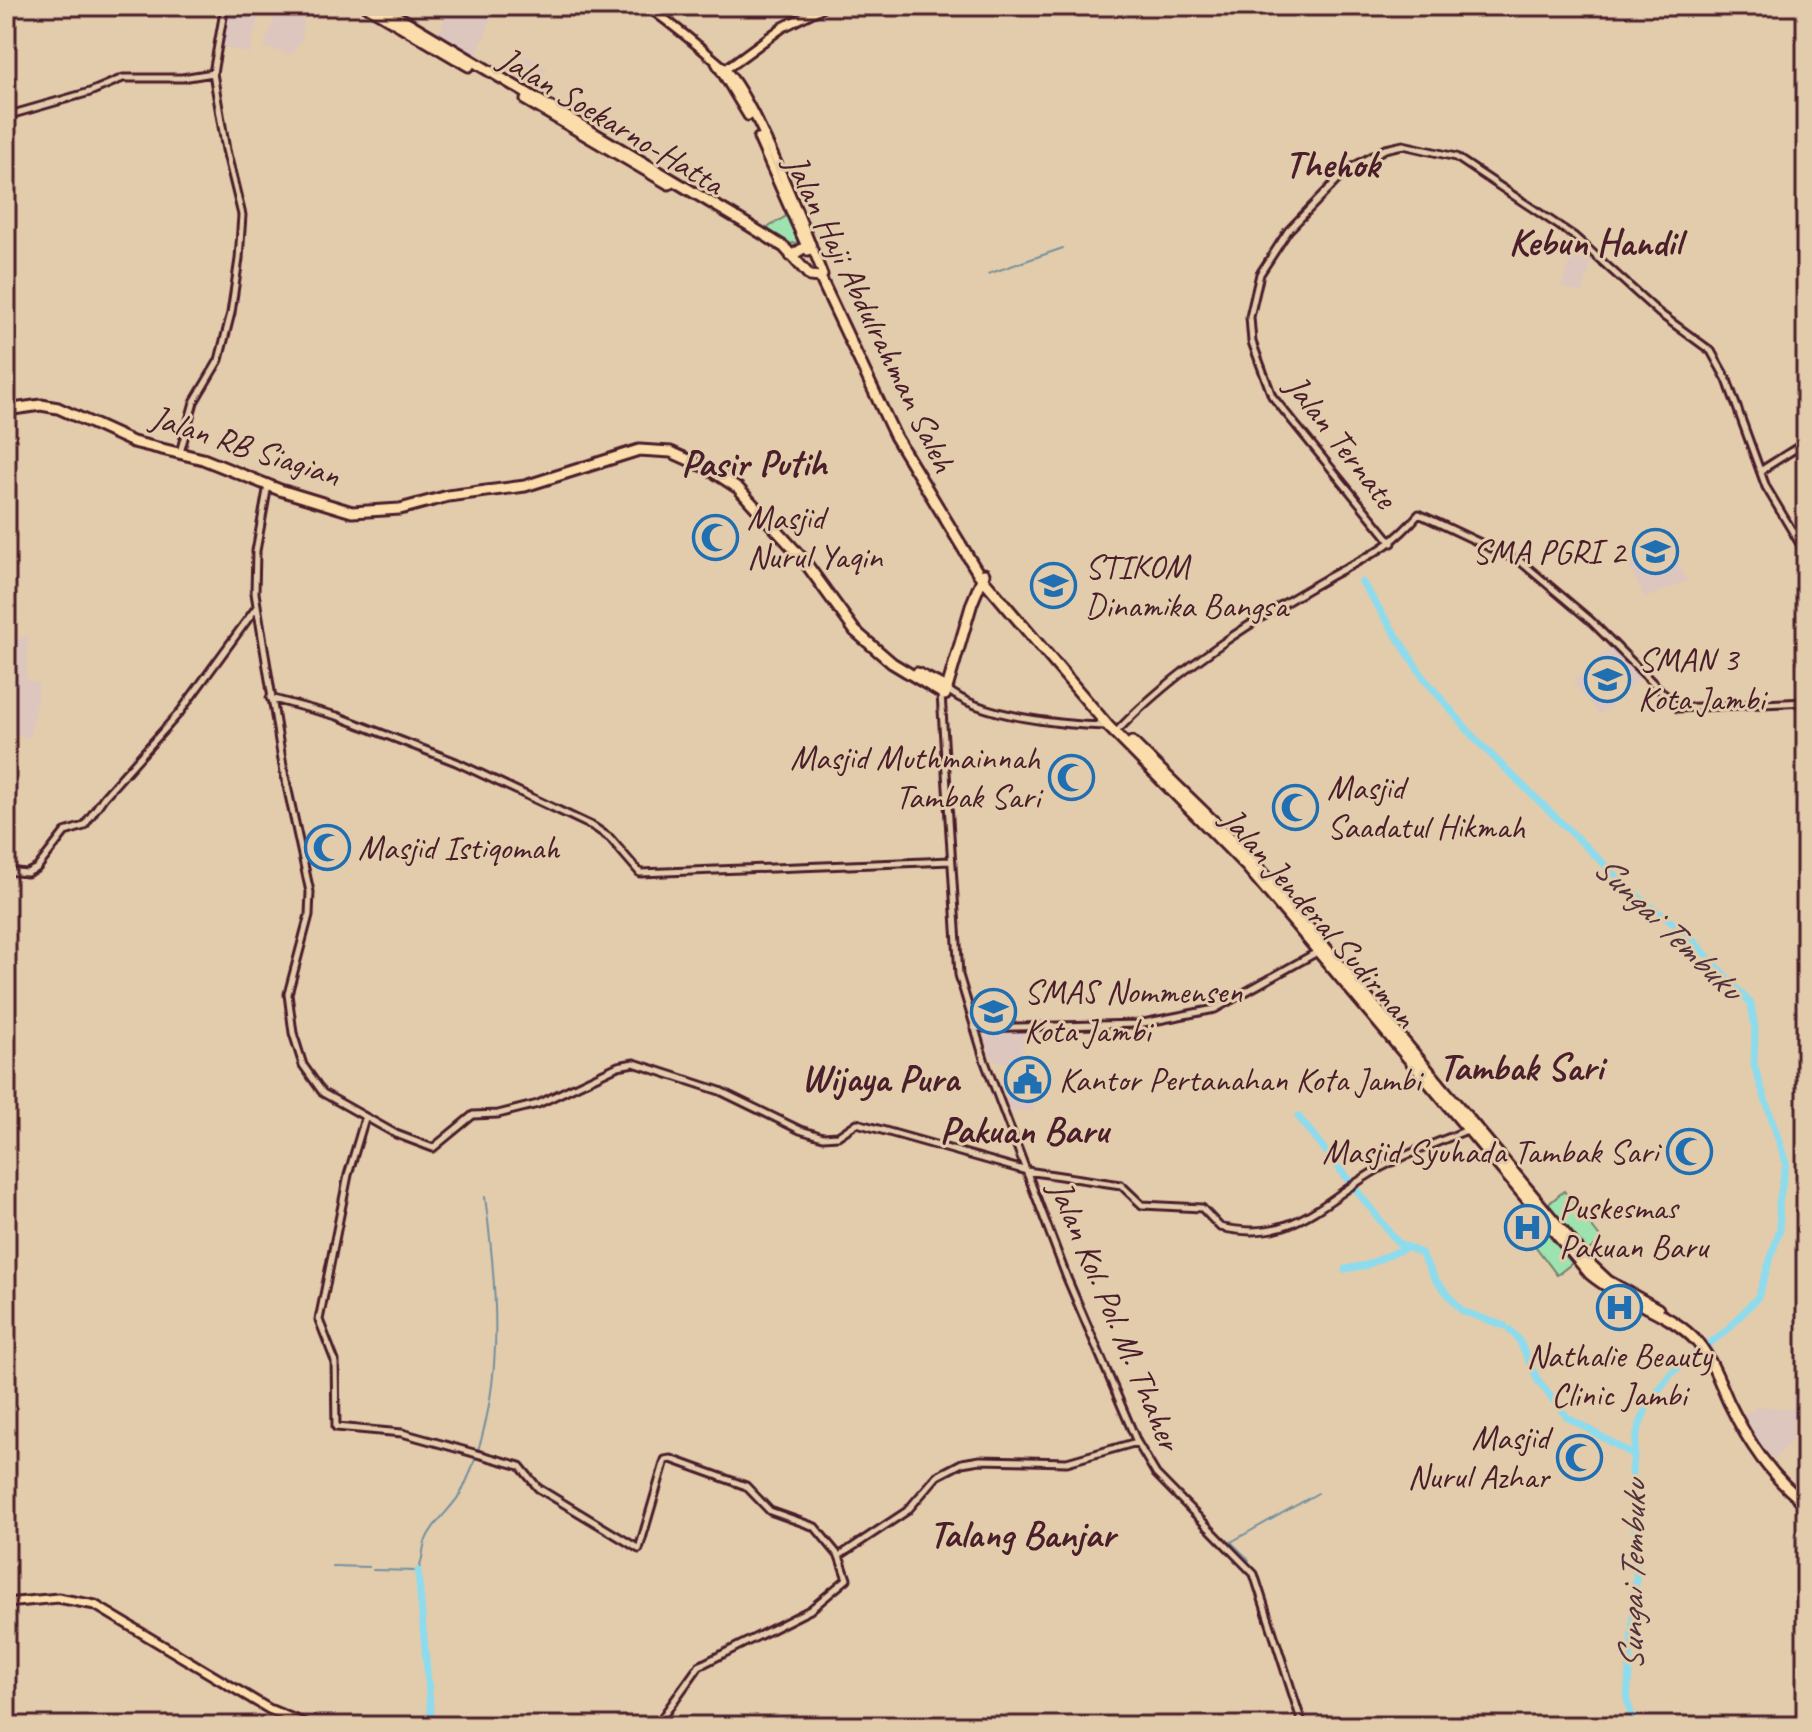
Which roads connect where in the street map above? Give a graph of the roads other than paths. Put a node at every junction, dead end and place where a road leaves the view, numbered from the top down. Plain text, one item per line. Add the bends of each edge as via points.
1 (225, 6) edge
2 (367, 6) edge
3 (380, 6) edge
4 (647, 6) edge
5 (816, 6) edge
6 (825, 6) edge
7 (417, 31) junction
8 (719, 66) junction
9 (213, 73) junction
10 (6, 116) edge
11 (808, 246) junction
12 (790, 255) junction
13 (822, 276) junction
14 (6, 407) edge
15 (1806, 442) edge
16 (181, 449) junction
17 (1760, 471) junction
18 (268, 485) junction
19 (448, 493) junction
20 (1392, 543) junction
21 (1806, 554) edge
22 (981, 574) junction
23 (256, 608) junction
24 (944, 693) junction
25 (270, 698) junction
26 (1806, 702) edge
27 (1114, 728) junction
28 (1173, 788) junction
29 (951, 861) junction
30 (6, 871) edge
31 (1319, 951) junction
32 (1359, 994) junction
33 (974, 1028) junction
34 (1437, 1086) junction
35 (365, 1118) junction
36 (1468, 1130) junction
37 (1027, 1171) junction
38 (1550, 1222) junction
39 (1137, 1442) junction
40 (1788, 1485) junction
41 (1806, 1498) edge
42 (1806, 1504) edge
43 (839, 1556) junction
44 (6, 1603) edge
45 (310, 1726) edge
46 (656, 1726) edge
47 (1303, 1726) edge

1 - 9 street
2 - 7 highway, Jalan Soekarno-Hatta
3 - 7 highway, Jalan Soekarno-Hatta
4 - 8 main road, Jalan Haji Abdulrahman Saleh
5 - 8 main road
6 - 8 main road
7 - 12 highway, Jalan Soekarno-Hatta
8 - 11 main road, Jalan Haji Abdulrahman Saleh
9 - 10 street via 123,78
9 - 16 street via 242,215 239,259 219,360 194,402
11 - 12 highway
11 - 13 main road, Jalan Haji Abdulrahman Saleh
12 - 13 highway, Jalan Soekarno-Hatta via 810,276
13 - 22 highway, Jalan Haji Abdulrahman Saleh via 884,414
14 - 16 highway, Jalan RB Siagian via 42,400 59,403 124,433
14 - 18 highway, Jalan RB Siagian via 58,408 133,442 203,459
15 - 17 street
16 - 19 highway, Jalan RB Siagian via 353,506
17 - 20 street, Jalan Ternate via 1711,351 1659,313 1574,236 1445,152 1393,146 1347,170 1288,231 1260,274 1250,317 1252,342 1272,396
17 - 21 street
18 - 19 highway, Jalan RB Siagian via 352,512 400,509
18 - 23 street via 255,561
19 - 24 highway, Jalan RB Siagian via 525,486 639,450 658,449 682,457 738,488 802,558 855,631 892,663
20 - 26 street via 1419,514 1521,562 1591,621 1678,708
20 - 27 street via 1187,669
22 - 24 highway, Jalan Kol. Pol. M. Thaher
22 - 27 highway, Jalan Jenderal Sudirman
23 - 25 street
23 - 30 street via 180,712 84,826 65,832 37,868 27,873
24 - 27 street via 1034,720
24 - 29 street, Jalan Kol. Pol. M. Thaher
25 - 29 street via 337,716 456,762 594,827 640,873
25 - 35 street via 310,892 307,927 288,994 293,1033 303,1065 323,1093
27 - 28 highway, Jalan Jenderal Sudirman
28 - 31 highway, Jalan Jenderal Sudirman
28 - 32 highway, Jalan Jenderal Sudirman via 1248,855
29 - 33 street, Jalan Kol. Pol. M. Thaher via 959,975
31 - 32 highway, Jalan Jenderal Sudirman
31 - 33 street via 1215,1009 1138,1024
32 - 34 highway, Jalan Jenderal Sudirman
33 - 37 street, Jalan Kol. Pol. M. Thaher
34 - 36 highway, Jalan Jenderal Sudirman
34 - 38 highway, Jalan Jenderal Sudirman
35 - 37 street via 433,1148 473,1115 538,1104 634,1063 720,1091 823,1137 838,1136 857,1123
35 - 43 street via 320,1307 319,1320 335,1361 336,1427 402,1433 523,1467 538,1488 638,1549 668,1459 746,1486 770,1511 815,1527
36 - 37 street via 1383,1166 1312,1216 1257,1230 1225,1228 1202,1208 1145,1205 1121,1185
36 - 38 highway, Jalan Jenderal Sudirman
37 - 39 street, Jalan Kol. Pol. M. Thaher
38 - 40 highway, Jalan Jenderal Sudirman via 1603,1277 1704,1347 1751,1439
39 - 43 street via 1067,1462 962,1463 937,1476 907,1511
39 - 47 street, Jalan Kol. Pol. M. Thaher via 1156,1474 1229,1545 1260,1584
40 - 41 highway, Jalan Jenderal Sudirman
40 - 42 highway, Jalan Jenderal Sudirman
43 - 46 street via 847,1579 841,1586 810,1610 699,1666
44 - 45 main road via 58,1598 95,1605 269,1709

